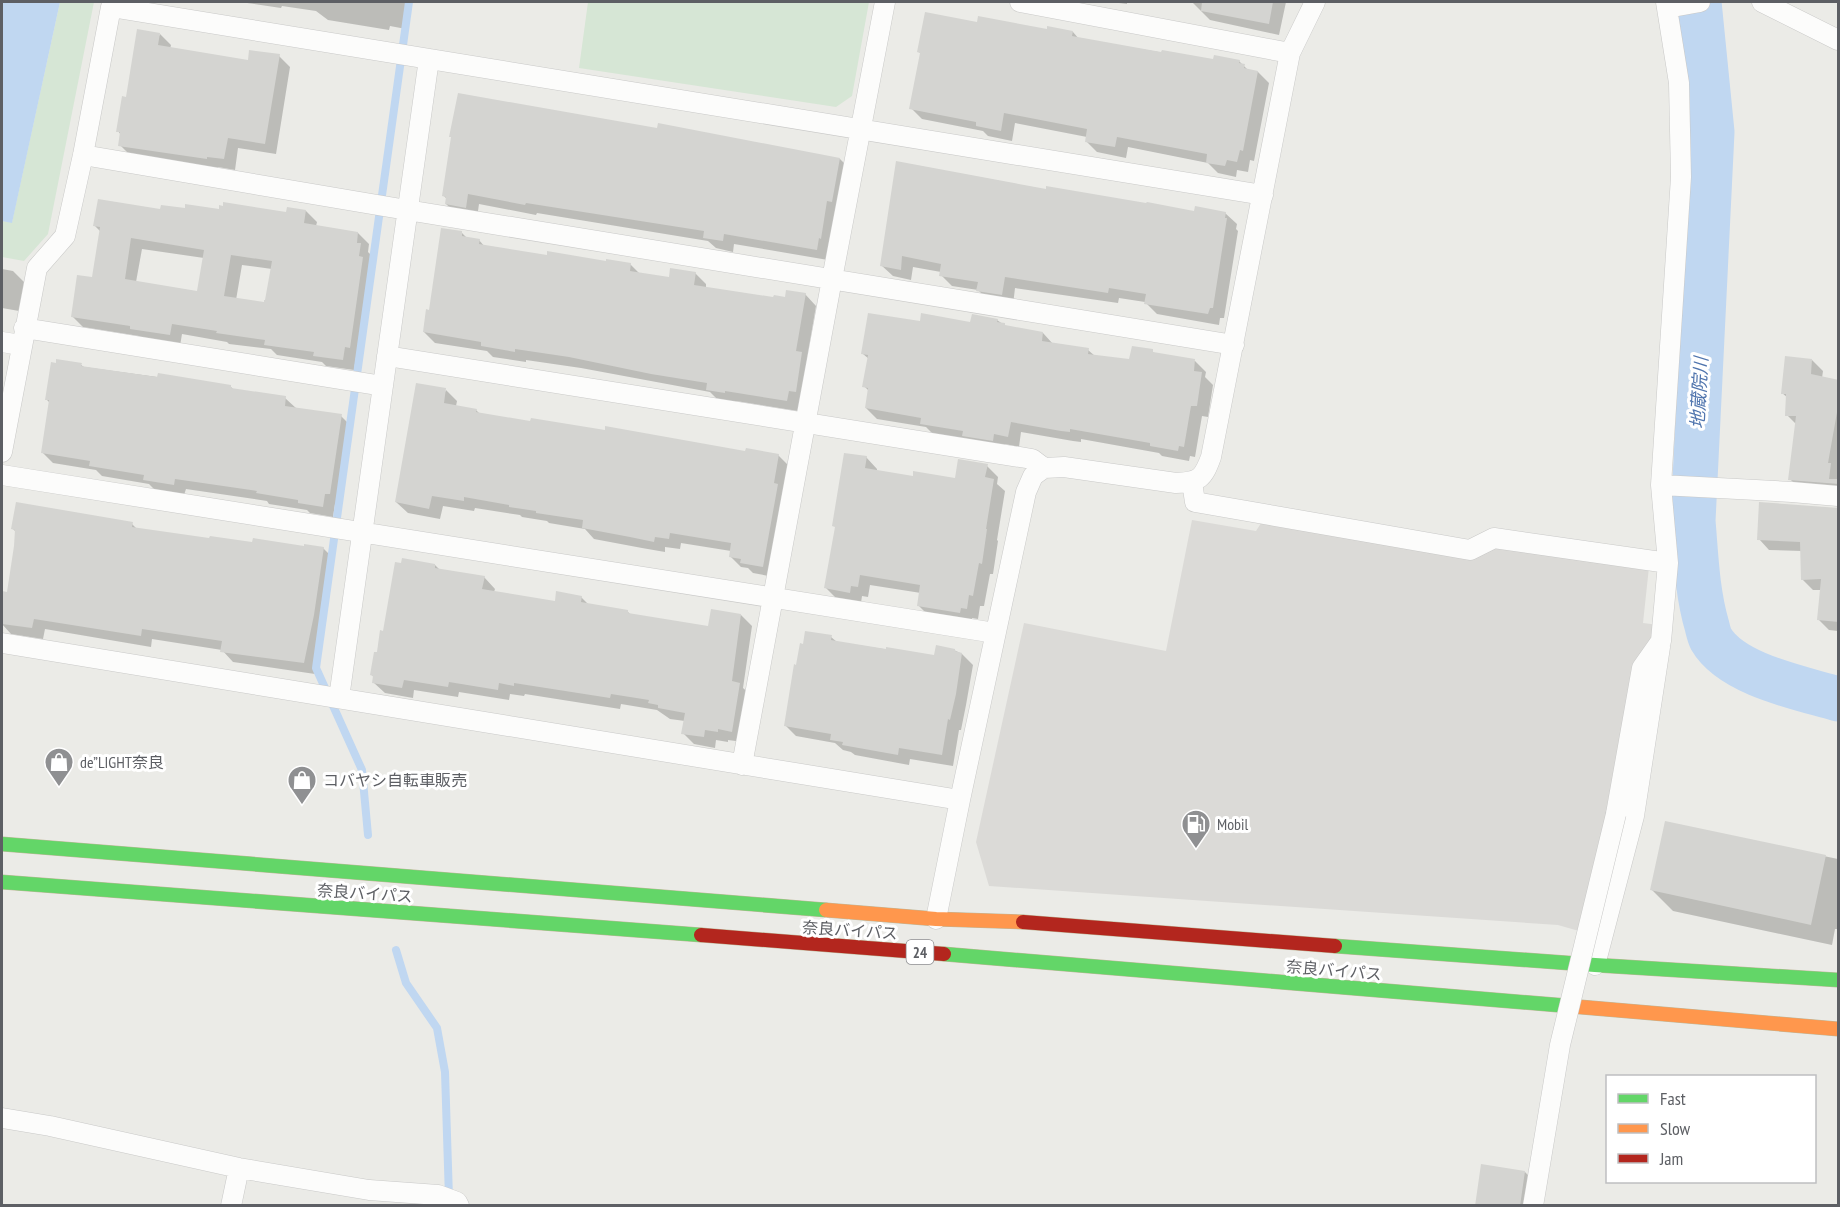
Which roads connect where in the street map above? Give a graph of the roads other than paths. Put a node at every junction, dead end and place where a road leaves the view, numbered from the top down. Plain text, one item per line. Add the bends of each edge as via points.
1 (885, 2) edge
2 (1020, 2) edge
3 (1315, 2) edge
4 (1700, 2) edge
5 (1762, 2) edge
6 (1670, 5) edge
7 (1839, 40) edge
8 (1290, 53) junction
9 (429, 59) junction
10 (860, 129) junction
11 (83, 155) junction
12 (1263, 195) junction
13 (407, 210) junction
14 (832, 279) junction
15 (23, 337) junction
16 (2, 342) edge
17 (1234, 345) junction
18 (387, 356) junction
19 (383, 386) junction
20 (805, 424) junction
21 (2, 452) edge
22 (1044, 468) junction
23 (2, 475) edge
24 (1192, 482) junction
25 (1667, 485) junction
26 (1839, 496) edge
27 (362, 533) junction
28 (1668, 563) junction
29 (774, 598) junction
30 (995, 633) junction
31 (1661, 641) junction
32 (2, 643) edge
33 (339, 698) junction
34 (742, 765) junction
35 (960, 800) junction
36 (2, 844) edge
37 (2, 882) edge
38 (936, 919) junction
39 (1595, 965) junction
40 (1839, 980) edge
41 (1839, 1029) edge
42 (2, 1118) edge
43 (239, 1168) junction
44 (458, 1204) edge
45 (231, 1206) edge
46 (1533, 1206) edge

1 - 10 street
2 - 8 street
3 - 8 street
4 - 6 street
5 - 7 street
6 - 25 street via 1679,82 1681,177
8 - 12 street
9 - 10 street
9 - 11 street via 111,7
9 - 13 street
10 - 12 street
10 - 14 street
11 - 13 street
11 - 15 street via 65,236 37,268
12 - 17 street
13 - 14 street
13 - 18 street
14 - 17 street
14 - 20 street
15 - 16 street
15 - 19 street
15 - 21 street
17 - 24 street via 1211,457 1205,473
18 - 19 street
18 - 20 street
19 - 27 street
20 - 22 street via 1032,459
20 - 29 street
22 - 24 street
22 - 30 street via 1033,476 1026,492
23 - 27 street
24 - 28 street via 1195,502 1470,550 1494,538
25 - 26 street
25 - 28 street
27 - 29 street
27 - 33 street
28 - 31 street
29 - 30 street
29 - 34 street
30 - 35 street
31 - 39 street via 1634,816
31 - 46 street, bridge via 1642,668 1616,814 1560,1045
32 - 33 street
33 - 34 street
34 - 35 street
35 - 38 street
36 - 38 highway, 奈良バイパス / 24
37 - 41 highway, 奈良バイパス / 24 via 1016,959
38 - 39 highway, 奈良バイパス / 24
39 - 40 highway, 奈良バイパス / 24
42 - 43 street
43 - 44 street via 369,1190 438,1195
43 - 45 street

